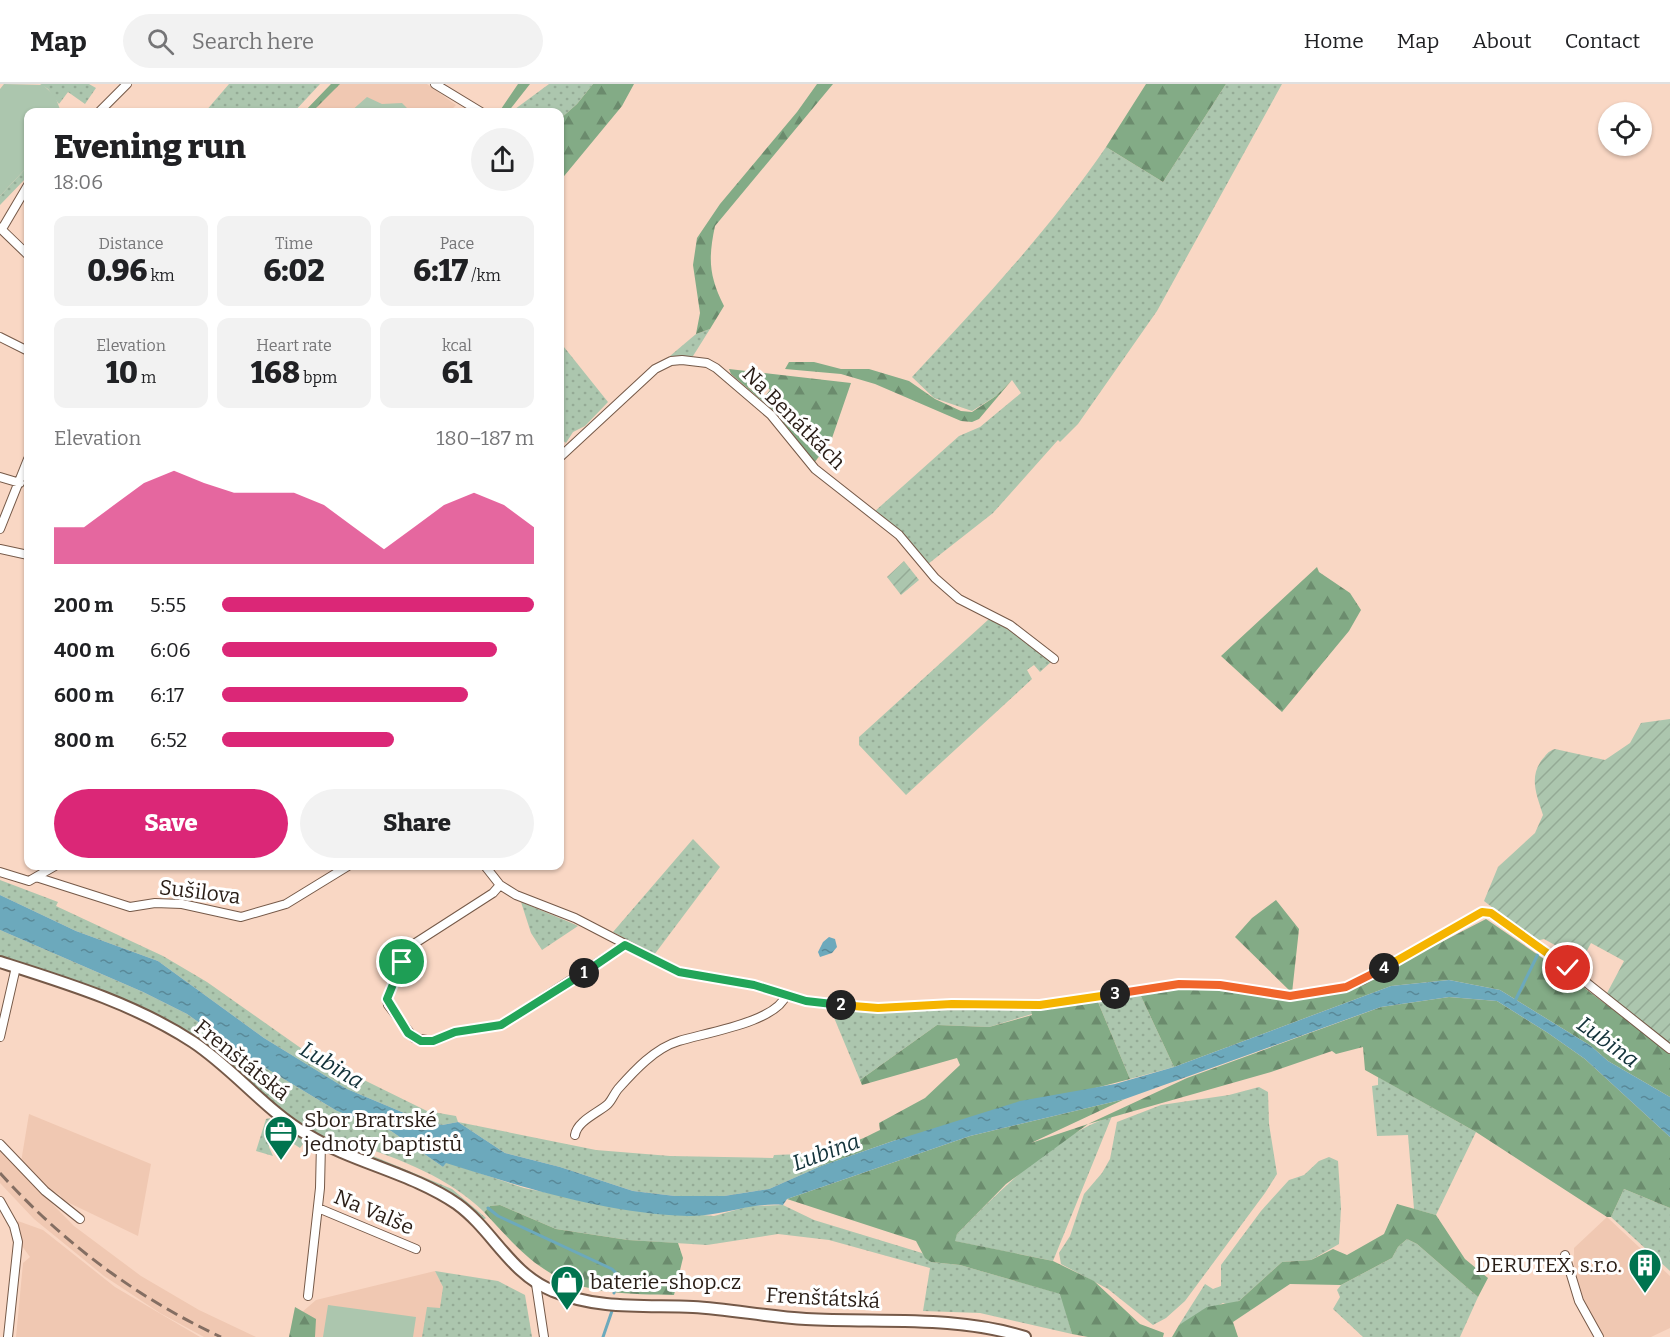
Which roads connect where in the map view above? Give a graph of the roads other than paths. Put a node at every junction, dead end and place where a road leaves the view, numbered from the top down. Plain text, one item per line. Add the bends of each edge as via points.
1 (127, 84) edge
2 (435, 84) edge
3 (103, 108) edge
4 (474, 108) edge
5 (24, 192) edge
6 (1, 229) edge
7 (24, 251) edge
8 (0, 337) edge
9 (24, 349) edge
10 (564, 453) edge
11 (24, 471) edge
12 (0, 477) edge
13 (20, 483) junction
14 (0, 528) edge
15 (0, 549) edge
16 (24, 554) edge
17 (1054, 658) dead end
18 (50, 870) edge
19 (341, 870) edge
20 (488, 870) edge
21 (0, 872) edge
22 (39, 878) junction
23 (500, 885) junction
24 (625, 945) junction
25 (0, 962) edge
26 (16, 967) junction
27 (786, 995) junction
28 (0, 1037) edge
29 (1670, 1049) edge
30 (575, 1135) dead end
31 (321, 1143) junction
32 (0, 1144) edge
33 (0, 1201) edge
34 (318, 1208) junction
35 (80, 1219) dead end
36 (416, 1249) dead end
37 (1565, 1255) dead end
38 (536, 1284) junction
39 (308, 1296) dead end
40 (8, 1337) edge
41 (544, 1337) edge
42 (1025, 1337) edge
43 (1599, 1337) edge

1 - 3 street
2 - 4 street
5 - 6 street
6 - 7 street
8 - 9 street
10 - 17 street, Na Benátkách via 655,369 670,361 706,363 729,377 771,415 815,469 899,535 935,578 959,599 1010,625
11 - 13 street
12 - 13 street
13 - 14 street
15 - 16 street
18 - 22 street
19 - 22 street, Sušilova via 286,904 248,917 182,904 130,907
20 - 23 street
21 - 22 street, Sušilova via 25,882
23 - 24 street
23 - 24 street via 406,949 387,999 414,1038 433,1041 455,1032 501,1025
24 - 27 street via 679,972 754,985
25 - 26 main road, Frenštátská
26 - 28 street
26 - 31 main road, Frenštátská via 123,1005 169,1027 210,1054 281,1117
27 - 29 street via 828,1004 878,1008 1040,1005 1179,984 1220,985 1290,996 1319,993 1363,980 1482,912 1491,913 1568,968
27 - 30 street via 767,1013 676,1042 658,1052 635,1071 610,1103 578,1127
31 - 34 street, Na Valše
31 - 38 main road, Frenštátská via 456,1203
32 - 35 street via 45,1191
33 - 40 street via 18,1242
34 - 36 street, Na Valše
34 - 39 street, Na Valše
37 - 43 street via 1579,1301
38 - 41 street
38 - 42 main road, Frenštátská via 572,1298 613,1306 705,1308 807,1319 969,1324

